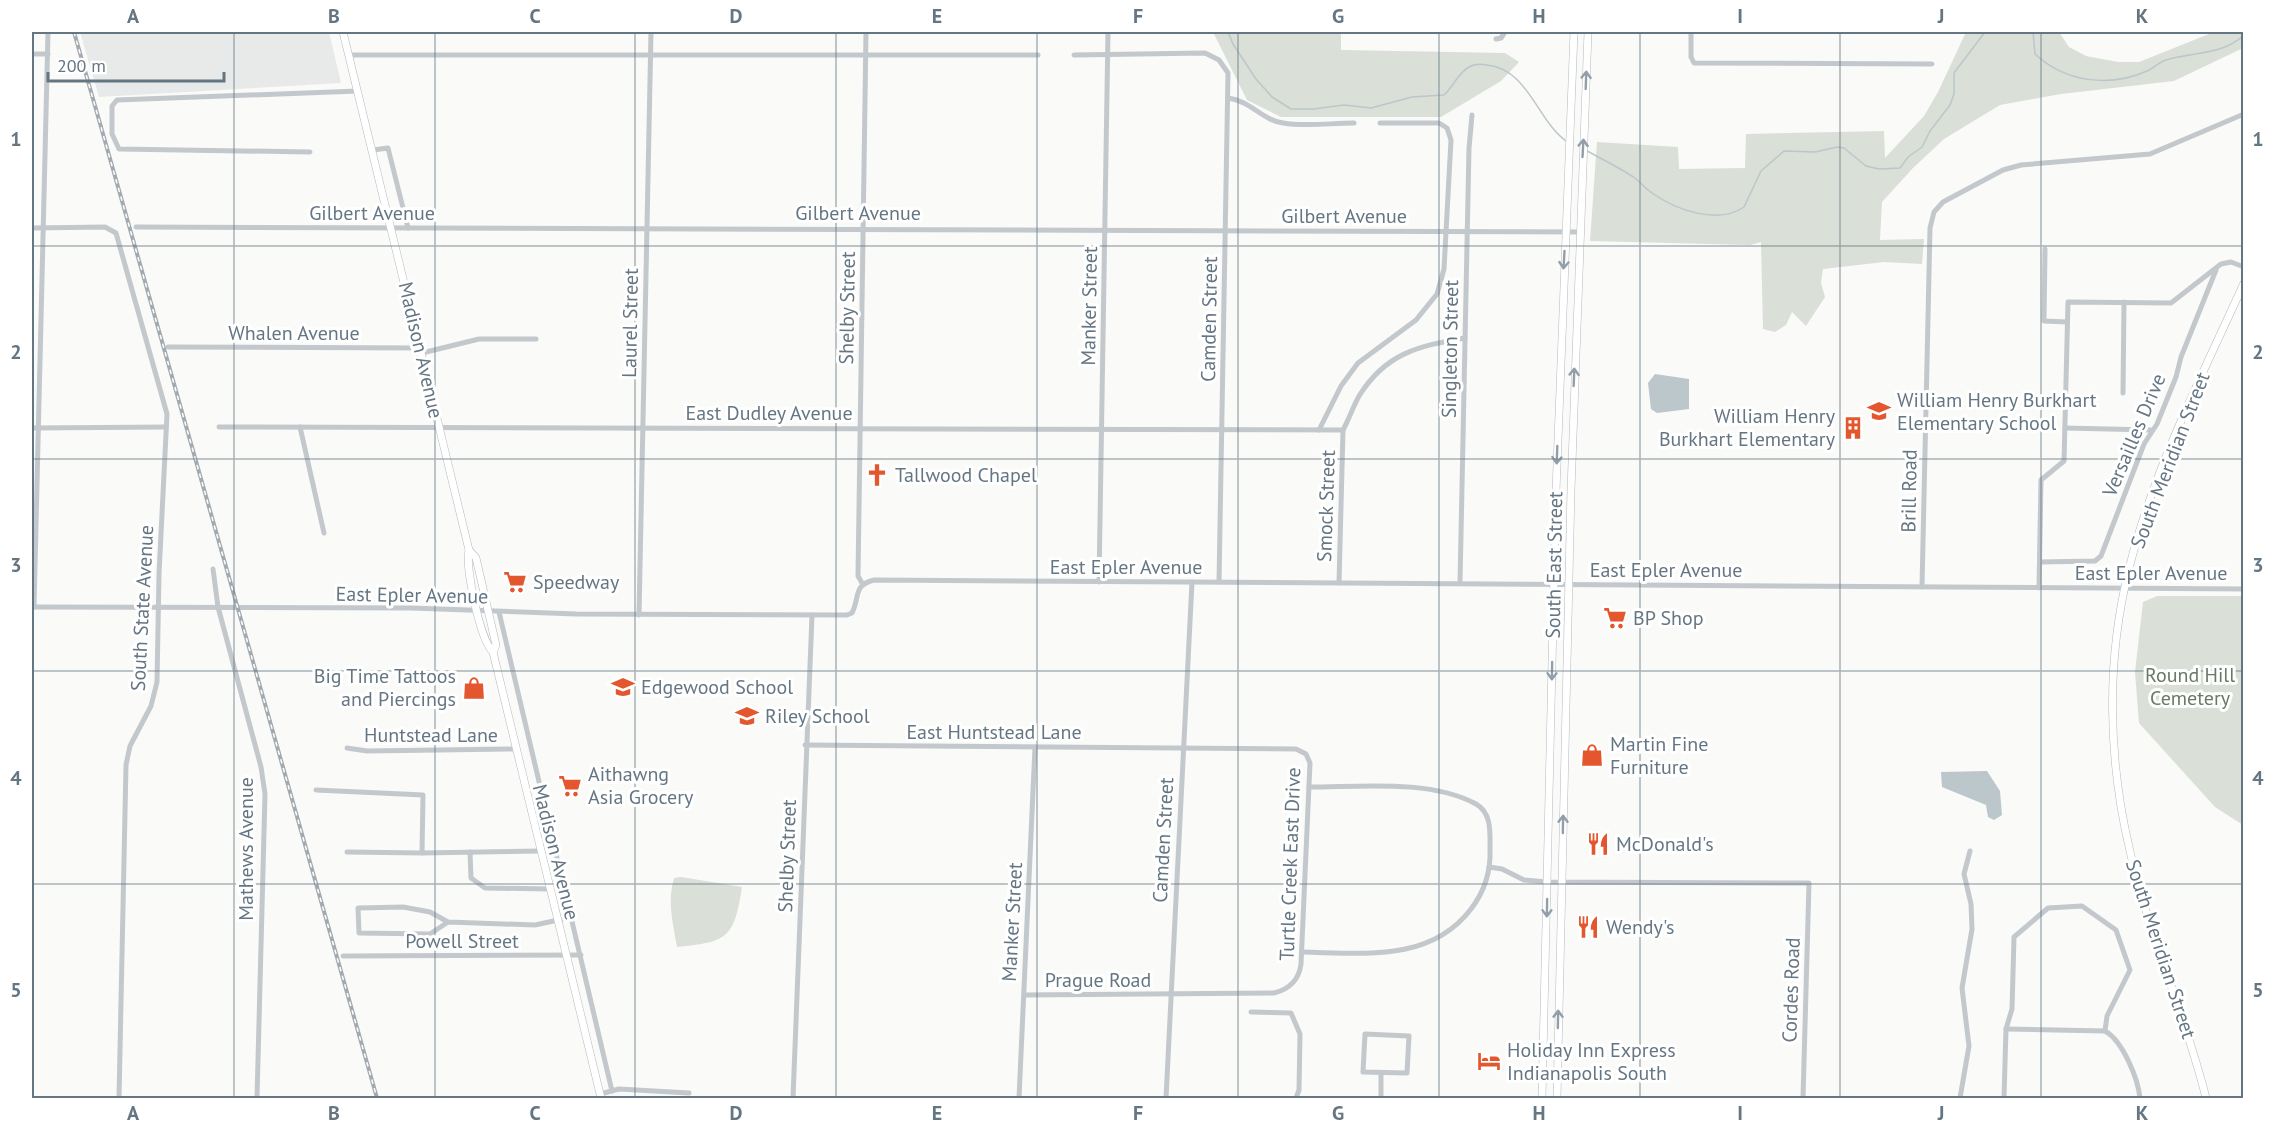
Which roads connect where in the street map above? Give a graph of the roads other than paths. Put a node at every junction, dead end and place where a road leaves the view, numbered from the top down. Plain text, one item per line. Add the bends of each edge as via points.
1 (48, 32) edge
2 (344, 32) edge
3 (651, 32) edge
4 (866, 32) edge
5 (1108, 32) edge
6 (1505, 32) edge
7 (1574, 32) edge
8 (1588, 32) edge
9 (1691, 32) edge
10 (1496, 39) dead end
11 (32, 54) edge
12 (48, 54) junction
13 (866, 54) junction
14 (349, 55) junction
15 (651, 55) junction
16 (1038, 55) dead end
17 (1074, 55) dead end
18 (1108, 56) junction
19 (1932, 64) dead end
20 (358, 91) junction
21 (1228, 98) junction
22 (2244, 114) edge
23 (1472, 115) dead end
24 (1354, 123) dead end
25 (1380, 123) dead end
26 (373, 150) junction
27 (310, 152) dead end
28 (136, 227) dead end
29 (32, 228) edge
30 (44, 228) junction
31 (392, 228) junction
32 (408, 228) junction
33 (863, 228) junction
34 (647, 229) junction
35 (1106, 229) junction
36 (1225, 231) junction
37 (1445, 232) junction
38 (1467, 232) junction
39 (1566, 232) junction
40 (1580, 232) junction
41 (2045, 249) dead end
42 (2217, 267) junction
43 (2244, 267) edge
44 (2244, 283) edge
45 (2124, 303) junction
46 (2067, 322) junction
47 (1465, 338) junction
48 (536, 339) dead end
49 (168, 348) dead end
50 (421, 350) junction
51 (2123, 393) dead end
52 (166, 427) junction
53 (219, 427) dead end
54 (300, 427) junction
55 (440, 427) junction
56 (32, 428) edge
57 (39, 428) junction
58 (643, 428) junction
59 (860, 428) junction
60 (2065, 428) junction
61 (1102, 429) junction
62 (1222, 430) junction
63 (1319, 430) junction
64 (1343, 430) junction
65 (2151, 430) junction
66 (324, 532) dead end
67 (469, 550) junction
68 (2040, 562) junction
69 (213, 569) dead end
70 (1099, 582) junction
71 (1192, 582) junction
72 (1219, 582) junction
73 (862, 583) junction
74 (1339, 583) junction
75 (1460, 584) junction
76 (1554, 584) junction
77 (1568, 584) junction
78 (1922, 587) junction
79 (2039, 588) junction
80 (2125, 589) junction
81 (2244, 589) edge
82 (33, 607) edge
83 (159, 607) junction
84 (218, 607) junction
85 (477, 609) junction
86 (488, 612) junction
87 (499, 612) junction
88 (639, 615) junction
89 (812, 615) junction
90 (493, 652) junction
91 (515, 682) junction
92 (501, 685) junction
93 (806, 745) junction
94 (1035, 747) junction
95 (347, 748) dead end
96 (1183, 748) junction
97 (516, 749) junction
98 (537, 772) junction
99 (522, 776) junction
100 (1309, 787) junction
101 (316, 790) dead end
102 (540, 851) junction
103 (1970, 851) dead end
104 (347, 852) dead end
105 (470, 852) junction
106 (422, 853) junction
107 (1490, 867) junction
108 (1554, 882) junction
109 (549, 889) junction
110 (572, 917) junction
111 (556, 920) junction
112 (448, 922) junction
113 (1302, 952) junction
114 (581, 955) junction
115 (343, 956) dead end
116 (565, 957) junction
117 (1171, 994) junction
118 (1024, 995) junction
119 (1251, 1012) dead end
120 (2006, 1029) junction
121 (2105, 1031) junction
122 (1381, 1073) junction
123 (612, 1091) junction
124 (689, 1093) dead end
125 (601, 1096) edge
126 (118, 1098) edge
127 (257, 1098) edge
128 (793, 1098) edge
129 (1019, 1098) edge
130 (1166, 1098) edge
131 (1296, 1098) edge
132 (1381, 1098) edge
133 (1542, 1098) edge
134 (1557, 1098) edge
135 (1803, 1098) edge
136 (1960, 1098) edge
137 (2004, 1098) edge
138 (2140, 1098) edge
139 (2205, 1098) edge

1 - 12 street
2 - 14 main road, Madison Avenue
3 - 15 street, Laurel Street
4 - 13 street, Shelby Street
5 - 18 street, Manker Street
6 - 10 street
7 - 39 main road, South East Street
40 -> 8 main road, South East Street
9 - 19 street via 1694,63
11 - 12 street
12 - 30 street
13 - 15 street
13 - 16 street
13 - 33 street, Shelby Street
14 - 15 street
14 - 20 main road, Madison Avenue
15 - 34 street, Laurel Street
17 - 18 street
18 - 21 street, Camden Street via 1205,54 1219,60 1228,73
18 - 35 street, Manker Street
20 - 26 main road, Madison Avenue
20 - 27 street via 117,100 112,106 112,134 119,149
21 - 24 street via 1251,105 1283,123
21 - 36 street, Camden Street
22 - 78 street, Brill Road via 2150,154 2019,166 1998,172 1937,208 1931,219 1929,252
23 - 38 street, Singleton Street
25 - 37 street via 1439,123 1447,128 1451,140
26 - 31 main road, Madison Avenue
26 - 32 street via 388,148
28 - 31 street, Gilbert Avenue
29 - 30 street
30 - 52 street, South State Avenue via 114,230 167,414
30 - 57 street
31 - 32 street, Gilbert Avenue
31 - 50 main road, Madison Avenue
32 - 34 street, Gilbert Avenue
33 - 34 street, Gilbert Avenue
33 - 35 street, Gilbert Avenue
33 - 59 street, Shelby Street
34 - 58 street, Laurel Street
35 - 36 street, Gilbert Avenue
35 - 61 street, Manker Street
36 - 37 street, Gilbert Avenue
36 - 62 street, Camden Street
37 - 38 street, Gilbert Avenue
37 - 63 street via 1443,275 1432,302 1409,326 1358,363 1341,386
38 - 39 street, Gilbert Avenue
38 - 47 street, Singleton Street
39 - 40 street, Gilbert Avenue
39 -> 76 main road, South East Street
77 -> 40 main road, South East Street
41 - 46 street via 2044,321
42 - 43 street via 2231,262
42 - 45 street via 2171,303
42 - 65 street, Versailles Drive via 2157,424
44 - 80 main road, South Meridian Street via 2156,486
45 - 46 street via 2068,302
45 - 51 street
46 - 60 street
47 - 64 street via 1419,346 1391,361 1365,388
47 - 75 street, Singleton Street
48 - 50 street, Whalen Avenue via 479,339
49 - 50 street, Whalen Avenue
50 - 55 main road, Madison Avenue
52 - 57 street
52 - 83 street, South State Avenue
53 - 54 street, East Dudley Avenue
54 - 55 street, East Dudley Avenue
54 - 66 street
55 - 58 street, East Dudley Avenue
55 - 67 main road, Madison Avenue
56 - 57 street
57 - 82 street
58 - 59 street, East Dudley Avenue
58 - 88 street, Laurel Street
59 - 61 street, East Dudley Avenue
59 - 73 street, Shelby Street via 858,576
60 - 65 street
60 - 68 street via 2064,461 2041,480
61 - 62 street, East Dudley Avenue
61 - 70 street, Manker Street
62 - 63 street, East Dudley Avenue
62 - 72 street, Camden Street
63 - 64 street, East Dudley Avenue
64 - 74 street, Smock Street
65 - 68 street, Versailles Drive via 2099,559
67 - 85 main road, Madison Avenue via 466,561
67 - 86 main road, Madison Avenue via 476,558
68 - 79 street
69 - 84 street, Mathews Avenue
70 - 71 street, East Epler Avenue
70 - 73 street, East Epler Avenue
71 - 72 street, East Epler Avenue
71 - 96 street, Camden Street
72 - 74 street, East Epler Avenue
73 - 89 street, East Epler Avenue via 852,613
74 - 75 street, East Epler Avenue
75 - 76 street, East Epler Avenue
76 - 77 street, East Epler Avenue
76 -> 108 main road, South East Street
77 - 78 street, East Epler Avenue
108 -> 77 main road, South East Street
78 - 79 street, East Epler Avenue
79 - 80 street, East Epler Avenue
80 - 81 street, East Epler Avenue
80 - 139 main road, South Meridian Street via 2116,639 2113,695 2121,807 2137,881 2192,1045
82 - 83 street, East Epler Avenue
83 - 84 street, East Epler Avenue
83 - 126 street, South State Avenue via 156,687 149,711 130,746 126,765
84 - 85 street, East Epler Avenue
84 - 127 street, Mathews Avenue via 265,794
85 - 86 street, East Epler Avenue
85 - 90 main road, Madison Avenue
86 - 87 street, East Epler Avenue
86 - 90 main road, Madison Avenue via 496,645
87 - 88 street, East Epler Avenue
87 - 91 street, Madison Avenue
88 - 89 street, East Epler Avenue
89 - 93 street, Shelby Street
90 - 92 main road, Madison Avenue
91 - 92 street
91 - 98 street, Madison Avenue
92 - 97 main road, Madison Avenue
93 - 94 street, East Huntstead Lane
93 - 128 street, Shelby Street
94 - 96 street, East Huntstead Lane
94 - 118 street, Manker Street
95 - 97 street, Huntstead Lane
96 - 100 street, Turtle Creek East Drive via 1300,750 1310,760
96 - 117 street, Camden Street
97 - 99 main road, Madison Avenue
98 - 99 street
98 - 110 street, Madison Avenue
99 - 102 main road, Madison Avenue
100 - 107 street via 1423,788 1474,803 1488,819
100 - 113 street, Turtle Creek East Drive
101 - 106 street via 423,795
102 - 105 street
102 - 109 main road, Madison Avenue
103 - 136 street via 1964,874 1972,929 1962,988 1969,1046
104 - 106 street
105 - 106 street
105 - 109 street via 471,878 478,885
107 - 108 street via 1524,880
107 - 113 street via 1470,910 1453,928 1430,943 1390,952
108 -> 133 main road, South East Street
134 -> 108 main road, South East Street
108 - 135 street, Cordes Road via 1809,883
109 - 111 main road, Madison Avenue
110 - 111 street
110 - 114 street, Madison Avenue
111 - 112 street via 535,925
111 - 116 main road, Madison Avenue
112 - 112 street via 430,912 412,909 358,908 359,933 430,934
113 - 117 street, Turtle Creek East Drive via 1299,974 1282,991
114 - 116 street, Powell Street
114 - 123 street, Madison Avenue
115 - 116 street, Powell Street
116 - 125 main road, Madison Avenue
117 - 118 street, Prague Road
117 - 130 street, Camden Street
118 - 129 street, Manker Street
119 - 131 street via 1291,1013 1300,1034
120 - 121 street
120 - 121 street via 2012,1009 2014,937 2048,908 2058,905 2085,907 2114,927 2119,936 2130,970 2107,1016
120 - 137 street
121 - 138 street via 2129,1062
122 - 122 street via 1407,1073 1408,1035 1364,1035 1363,1072
122 - 132 street
123 - 124 street
123 - 125 street

